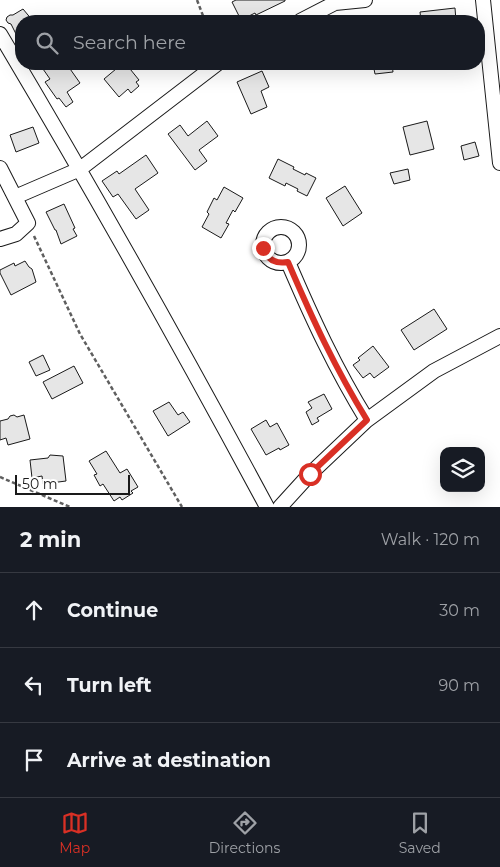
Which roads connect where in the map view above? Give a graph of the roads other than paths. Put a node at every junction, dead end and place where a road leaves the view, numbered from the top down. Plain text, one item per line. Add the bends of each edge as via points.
1 (365, 0) edge
2 (483, 0) edge
3 (312, 15) edge
4 (485, 15) edge
5 (485, 19) edge
6 (0, 34) edge
7 (15, 59) edge
8 (21, 70) edge
9 (210, 70) edge
10 (500, 163) edge
11 (0, 168) edge
12 (80, 168) junction
13 (15, 197) junction
14 (0, 239) edge
15 (288, 262) dead end
16 (500, 336) edge
17 (367, 420) junction
18 (267, 507) edge
19 (280, 507) edge

1 - 3 street via 335,4
2 - 4 street
5 - 10 street
6 - 7 street
8 - 12 street
9 - 12 street
11 - 13 street
12 - 13 street
12 - 18 street
13 - 14 street via 28,223 16,234
15 - 17 street via 340,377
16 - 17 street via 434,371
17 - 19 street

